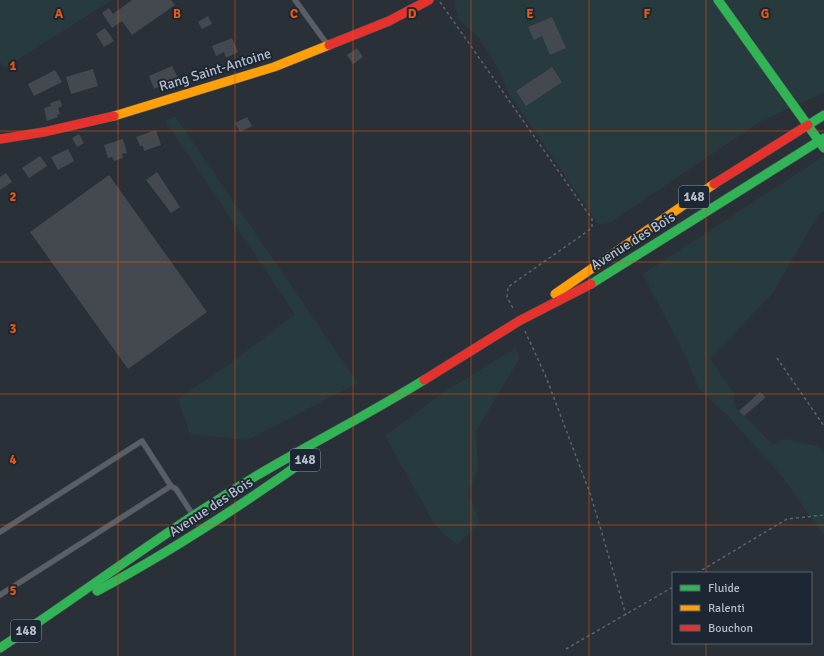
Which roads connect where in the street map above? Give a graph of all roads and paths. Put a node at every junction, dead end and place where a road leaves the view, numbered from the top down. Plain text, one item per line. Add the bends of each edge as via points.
1 (294, 0) edge
2 (430, 0) edge
3 (439, 0) edge
4 (718, 0) edge
5 (328, 45) junction
6 (824, 115) edge
7 (808, 125) junction
8 (0, 139) edge
9 (822, 142) edge
10 (519, 322) junction
11 (777, 358) dead end
12 (377, 409) junction
13 (824, 426) edge
14 (171, 486) junction
15 (824, 515) edge
16 (194, 516) junction
17 (203, 529) junction
18 (0, 532) edge
19 (699, 572) edge
20 (672, 588) edge
21 (0, 595) edge
22 (51, 614) junction
23 (626, 615) junction
24 (0, 648) edge
25 (566, 649) dead end

1 - 5 lane
2 - 5 main road, Rang Saint-Antoine via 388,21
3 - 10 path via 592,219 592,228 508,287 507,297
4 - 7 main road
5 - 8 main road, Rang Saint-Antoine via 274,67 98,121
6 - 7 main road, Avenue des Bois
7 - 9 main road
7 - 10 main road, Avenue des Bois / 148 via 596,264
9 - 10 main road, Avenue des Bois / 148 via 592,283
10 - 12 main road, Avenue des Bois / 148
10 - 23 path via 532,343 566,426 591,496
11 - 13 path
12 - 16 main road, Avenue des Bois / 148 via 256,476
12 - 17 main road, Avenue des Bois / 148
14 - 16 lane via 176,489
14 - 18 lane via 142,441
14 - 21 lane
15 - 19 path via 787,519
16 - 17 lane
16 - 22 main road, Avenue des Bois / 148 via 131,556
17 - 22 main road, Avenue des Bois / 148 via 138,569
20 - 23 path
22 - 24 main road, Avenue des Bois / 148
23 - 25 path

